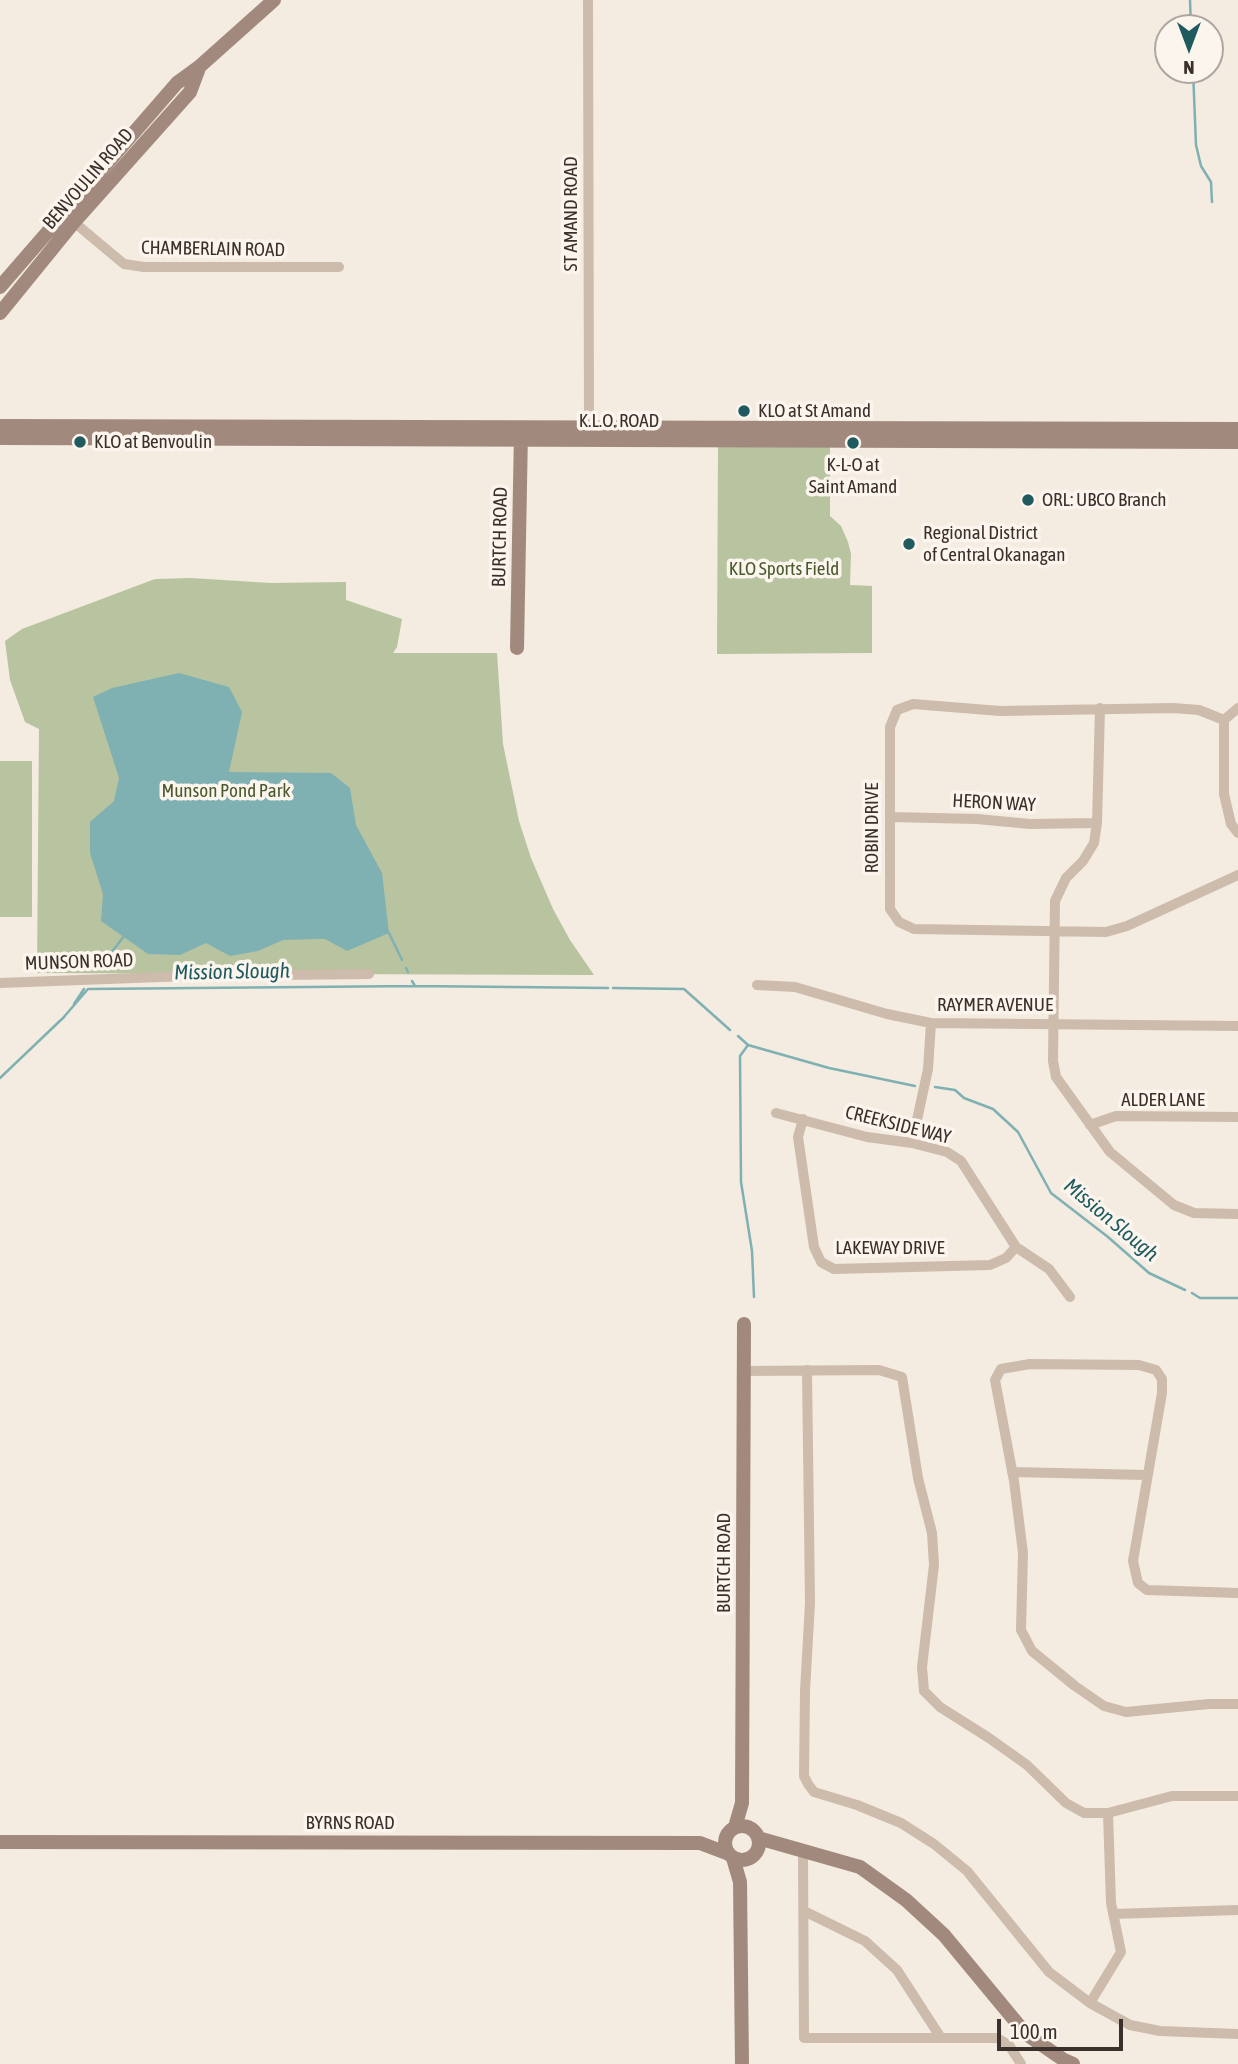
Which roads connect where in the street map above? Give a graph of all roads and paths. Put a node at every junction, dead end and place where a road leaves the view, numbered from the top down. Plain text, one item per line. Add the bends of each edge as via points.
1 (274, 0) edge
2 (588, 0) edge
3 (68, 217) junction
4 (339, 267) dead end
5 (0, 287) edge
6 (0, 313) edge
7 (0, 426) edge
8 (589, 427) junction
9 (1238, 429) edge
10 (521, 433) junction
11 (0, 438) edge
12 (1238, 442) edge
13 (517, 648) dead end
14 (1100, 708) junction
15 (1238, 708) edge
16 (1224, 720) junction
17 (890, 817) junction
18 (1097, 823) junction
19 (1238, 833) edge
20 (1238, 875) edge
21 (1054, 931) junction
22 (369, 974) dead end
23 (0, 983) edge
24 (757, 985) dead end
25 (931, 1023) junction
26 (1055, 1023) junction
27 (1238, 1026) edge
28 (776, 1113) dead end
29 (1238, 1117) edge
30 (803, 1119) junction
31 (1090, 1125) junction
32 (912, 1143) junction
33 (1238, 1214) edge
34 (1016, 1247) junction
35 (1070, 1297) dead end
36 (744, 1324) dead end
37 (807, 1370) junction
38 (744, 1371) junction
39 (1012, 1472) junction
40 (1147, 1475) junction
41 (1238, 1593) edge
42 (1238, 1704) edge
43 (1238, 1796) edge
44 (1108, 1813) junction
45 (743, 1831) junction
46 (0, 1842) edge
47 (699, 1843) junction
48 (783, 1846) junction
49 (803, 1852) junction
50 (753, 1855) junction
51 (731, 1856) junction
52 (740, 1882) junction
53 (1238, 1910) edge
54 (804, 1911) junction
55 (1113, 1914) junction
56 (1090, 2003) junction
57 (1238, 2034) edge
58 (942, 2038) junction
59 (741, 2064) edge
60 (1021, 2064) edge
61 (1073, 2064) edge

1 - 3 main road, BENVOULIN ROAD via 177,83
2 - 8 street, ST AMAND ROAD
3 - 4 street, CHAMBERLAIN ROAD via 124,264
3 - 5 main road, BENVOULIN ROAD
3 - 6 main road, BENVOULIN ROAD
7 - 10 main road, K.L.O. ROAD
8 - 9 main road, K.L.O. ROAD
8 - 10 main road, K.L.O. ROAD
10 - 11 main road, K.L.O. ROAD
10 - 12 main road, K.L.O. ROAD
10 - 13 main road, BURTCH ROAD
14 - 16 street, ROBIN DRIVE via 1199,710
14 - 17 street, ROBIN DRIVE via 1000,711 913,704 897,710 890,727
14 - 18 street
15 - 16 street
16 - 19 street via 1224,794 1231,824
17 - 18 street, HERON WAY
17 - 21 street, ROBIN DRIVE via 890,909 898,922 914,929
18 - 21 street via 1094,843 1066,878 1055,901
20 - 21 street, ROBIN DRIVE via 1127,926 1106,932
21 - 26 street
22 - 23 street, MUNSON ROAD
24 - 25 street, RAYMER AVENUE via 795,987
25 - 26 street, RAYMER AVENUE
25 - 32 street via 928,1069
26 - 27 street, RAYMER AVENUE
26 - 31 street via 1056,1077
28 - 30 street, CREEKSIDE WAY
29 - 31 street, ALDER LANE via 1116,1116
30 - 32 street, CREEKSIDE WAY via 867,1137
30 - 34 street, LAKEWAY DRIVE via 798,1137 814,1247 821,1262 834,1269 990,1265
31 - 33 street via 1110,1152 1174,1205 1194,1213
32 - 34 street, CREEKSIDE WAY via 947,1152 961,1161
34 - 35 street, CREEKSIDE WAY via 1049,1269
36 - 38 main road, BURTCH ROAD
37 - 38 street
37 - 44 street via 879,1370 902,1377 932,1533 934,1564 922,1667 924,1692 1027,1765 1066,1803 1084,1813
37 - 56 street via 810,1603 804,1776 814,1792 901,1823 934,1844 967,1871 1049,1972
38 - 45 main road, BURTCH ROAD
39 - 40 street
39 - 40 street via 995,1380 1001,1369 1030,1364 1139,1365 1156,1370 1162,1380
39 - 42 street via 1023,1553 1021,1630 1032,1651 1104,1706 1126,1712
40 - 41 street via 1133,1561 1138,1583 1147,1590
43 - 44 street via 1172,1796
44 - 55 street
45 - 47 main road, BYRNS ROAD
45 - 48 main road
45 - 50 main road
45 - 51 main road via 725,1843
46 - 47 main road, BYRNS ROAD
47 - 51 main road, BYRNS ROAD
48 - 49 main road
48 - 50 main road
49 - 54 street
49 - 61 main road via 860,1867 906,1899 944,1934 1026,2034
50 - 51 main road via 743,1860
50 - 52 main road
51 - 52 main road
52 - 59 main road
53 - 55 street
54 - 58 street via 865,1941 897,1970
54 - 58 street via 804,2038
55 - 56 street via 1121,1952
56 - 57 street via 1130,2025
58 - 60 street via 1003,2039

